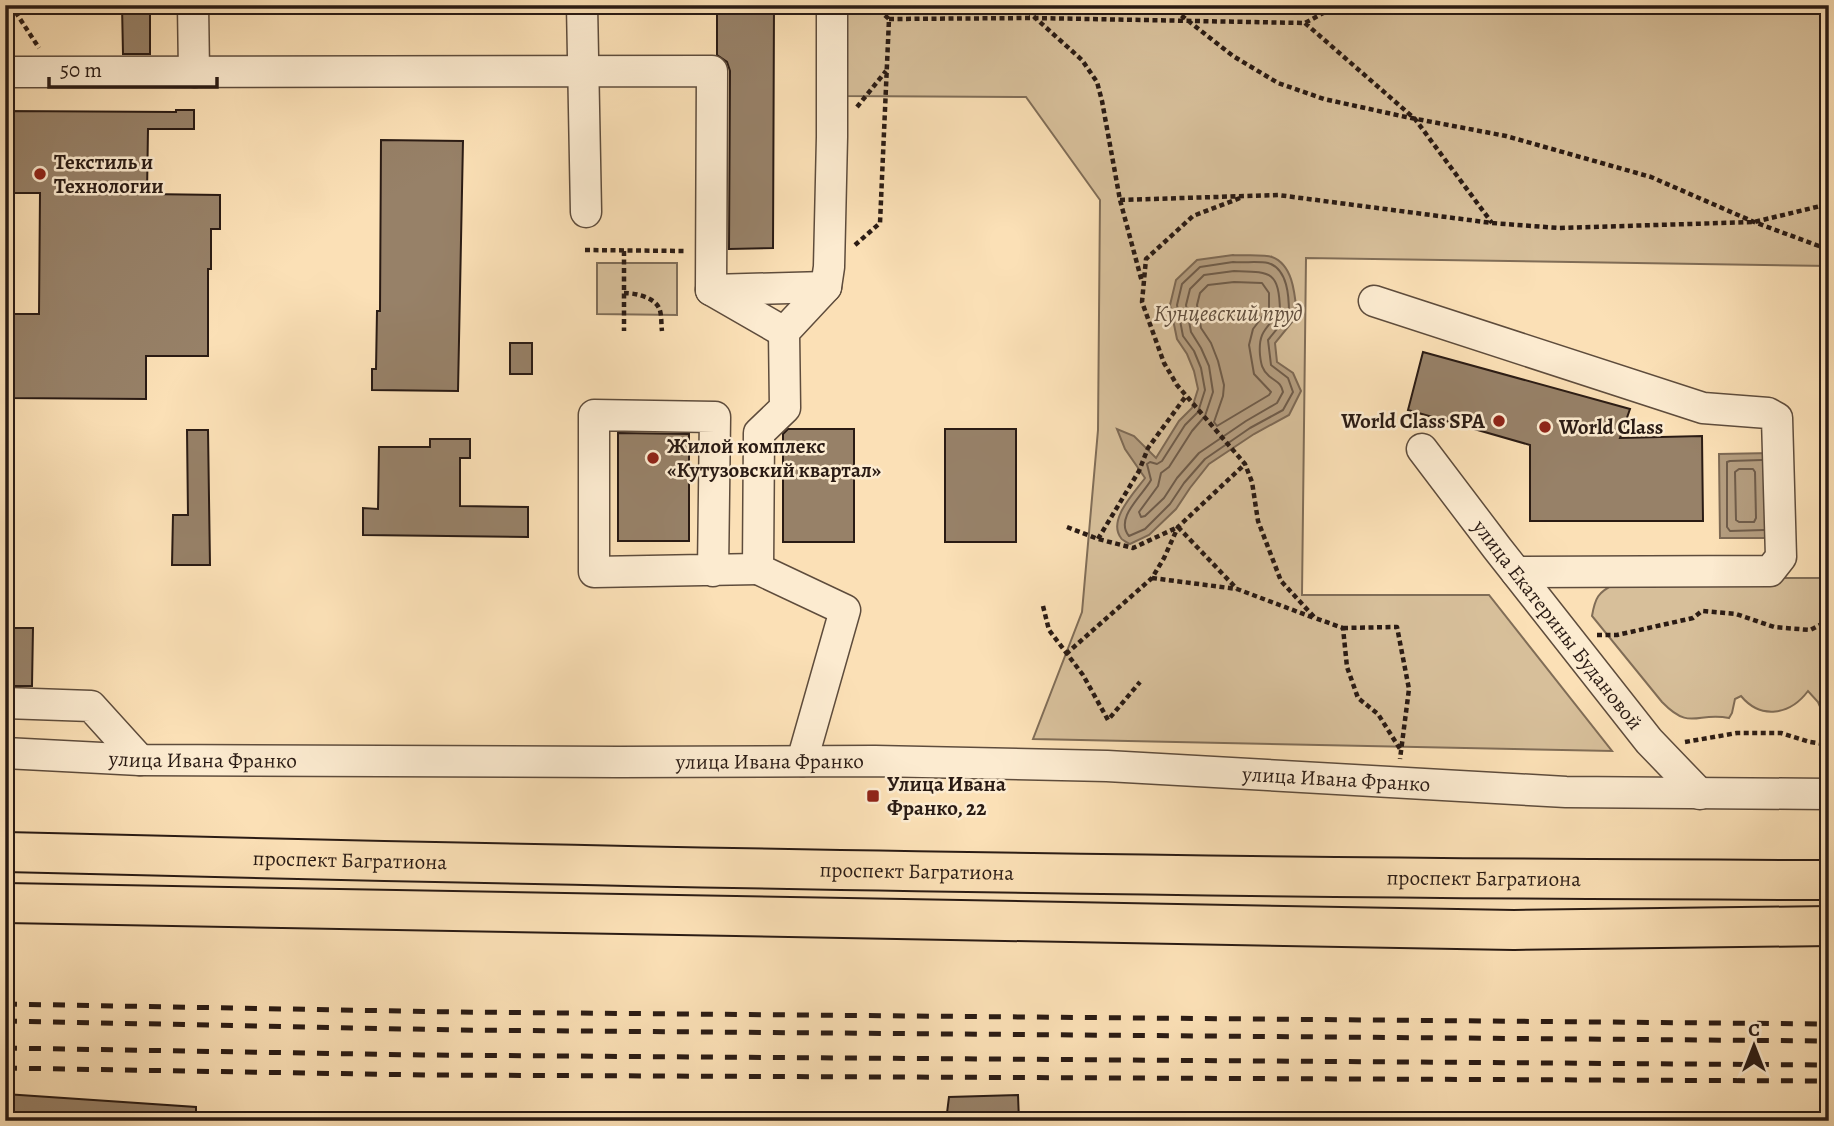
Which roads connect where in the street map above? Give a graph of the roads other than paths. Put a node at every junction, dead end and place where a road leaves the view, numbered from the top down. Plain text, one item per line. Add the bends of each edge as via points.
1 (193, 5) edge
2 (582, 5) edge
3 (832, 5) edge
4 (5, 72) edge
5 (194, 72) junction
6 (583, 72) junction
7 (586, 212) dead end
8 (826, 287) junction
9 (711, 290) junction
10 (1374, 301) dead end
11 (784, 332) junction
12 (1422, 449) dead end
13 (758, 569) junction
14 (713, 571) junction
15 (1516, 572) junction
16 (5, 703) edge
17 (5, 753) edge
18 (141, 760) junction
19 (802, 761) junction
20 (1700, 794) junction
21 (1829, 794) edge
22 (5, 852) edge
23 (1829, 880) edge
24 (5, 903) edge
25 (1829, 926) edge

1 - 5 street
2 - 6 street
3 - 8 street
4 - 5 street
5 - 6 street
6 - 7 street
6 - 9 street via 712,71
8 - 9 street
8 - 11 street
9 - 11 street
10 - 15 street via 1703,408 1768,413 1777,418 1781,557 1770,571
11 - 13 street via 785,408 759,433
12 - 15 street, улица Екатерины Будановой
13 - 14 street
13 - 19 street via 845,610
14 - 14 street via 594,572 594,415 715,417
15 - 20 street, улица Екатерины Будановой via 1649,741
16 - 18 street via 91,706
17 - 18 street, улица Ивана Франко
18 - 19 street, улица Ивана Франко
19 - 20 street, улица Ивана Франко via 1107,765 1566,792
20 - 21 street, улица Ивана Франко
22 - 23 main road, проспект Багратиона via 470,863
24 - 25 main road via 1514,930

